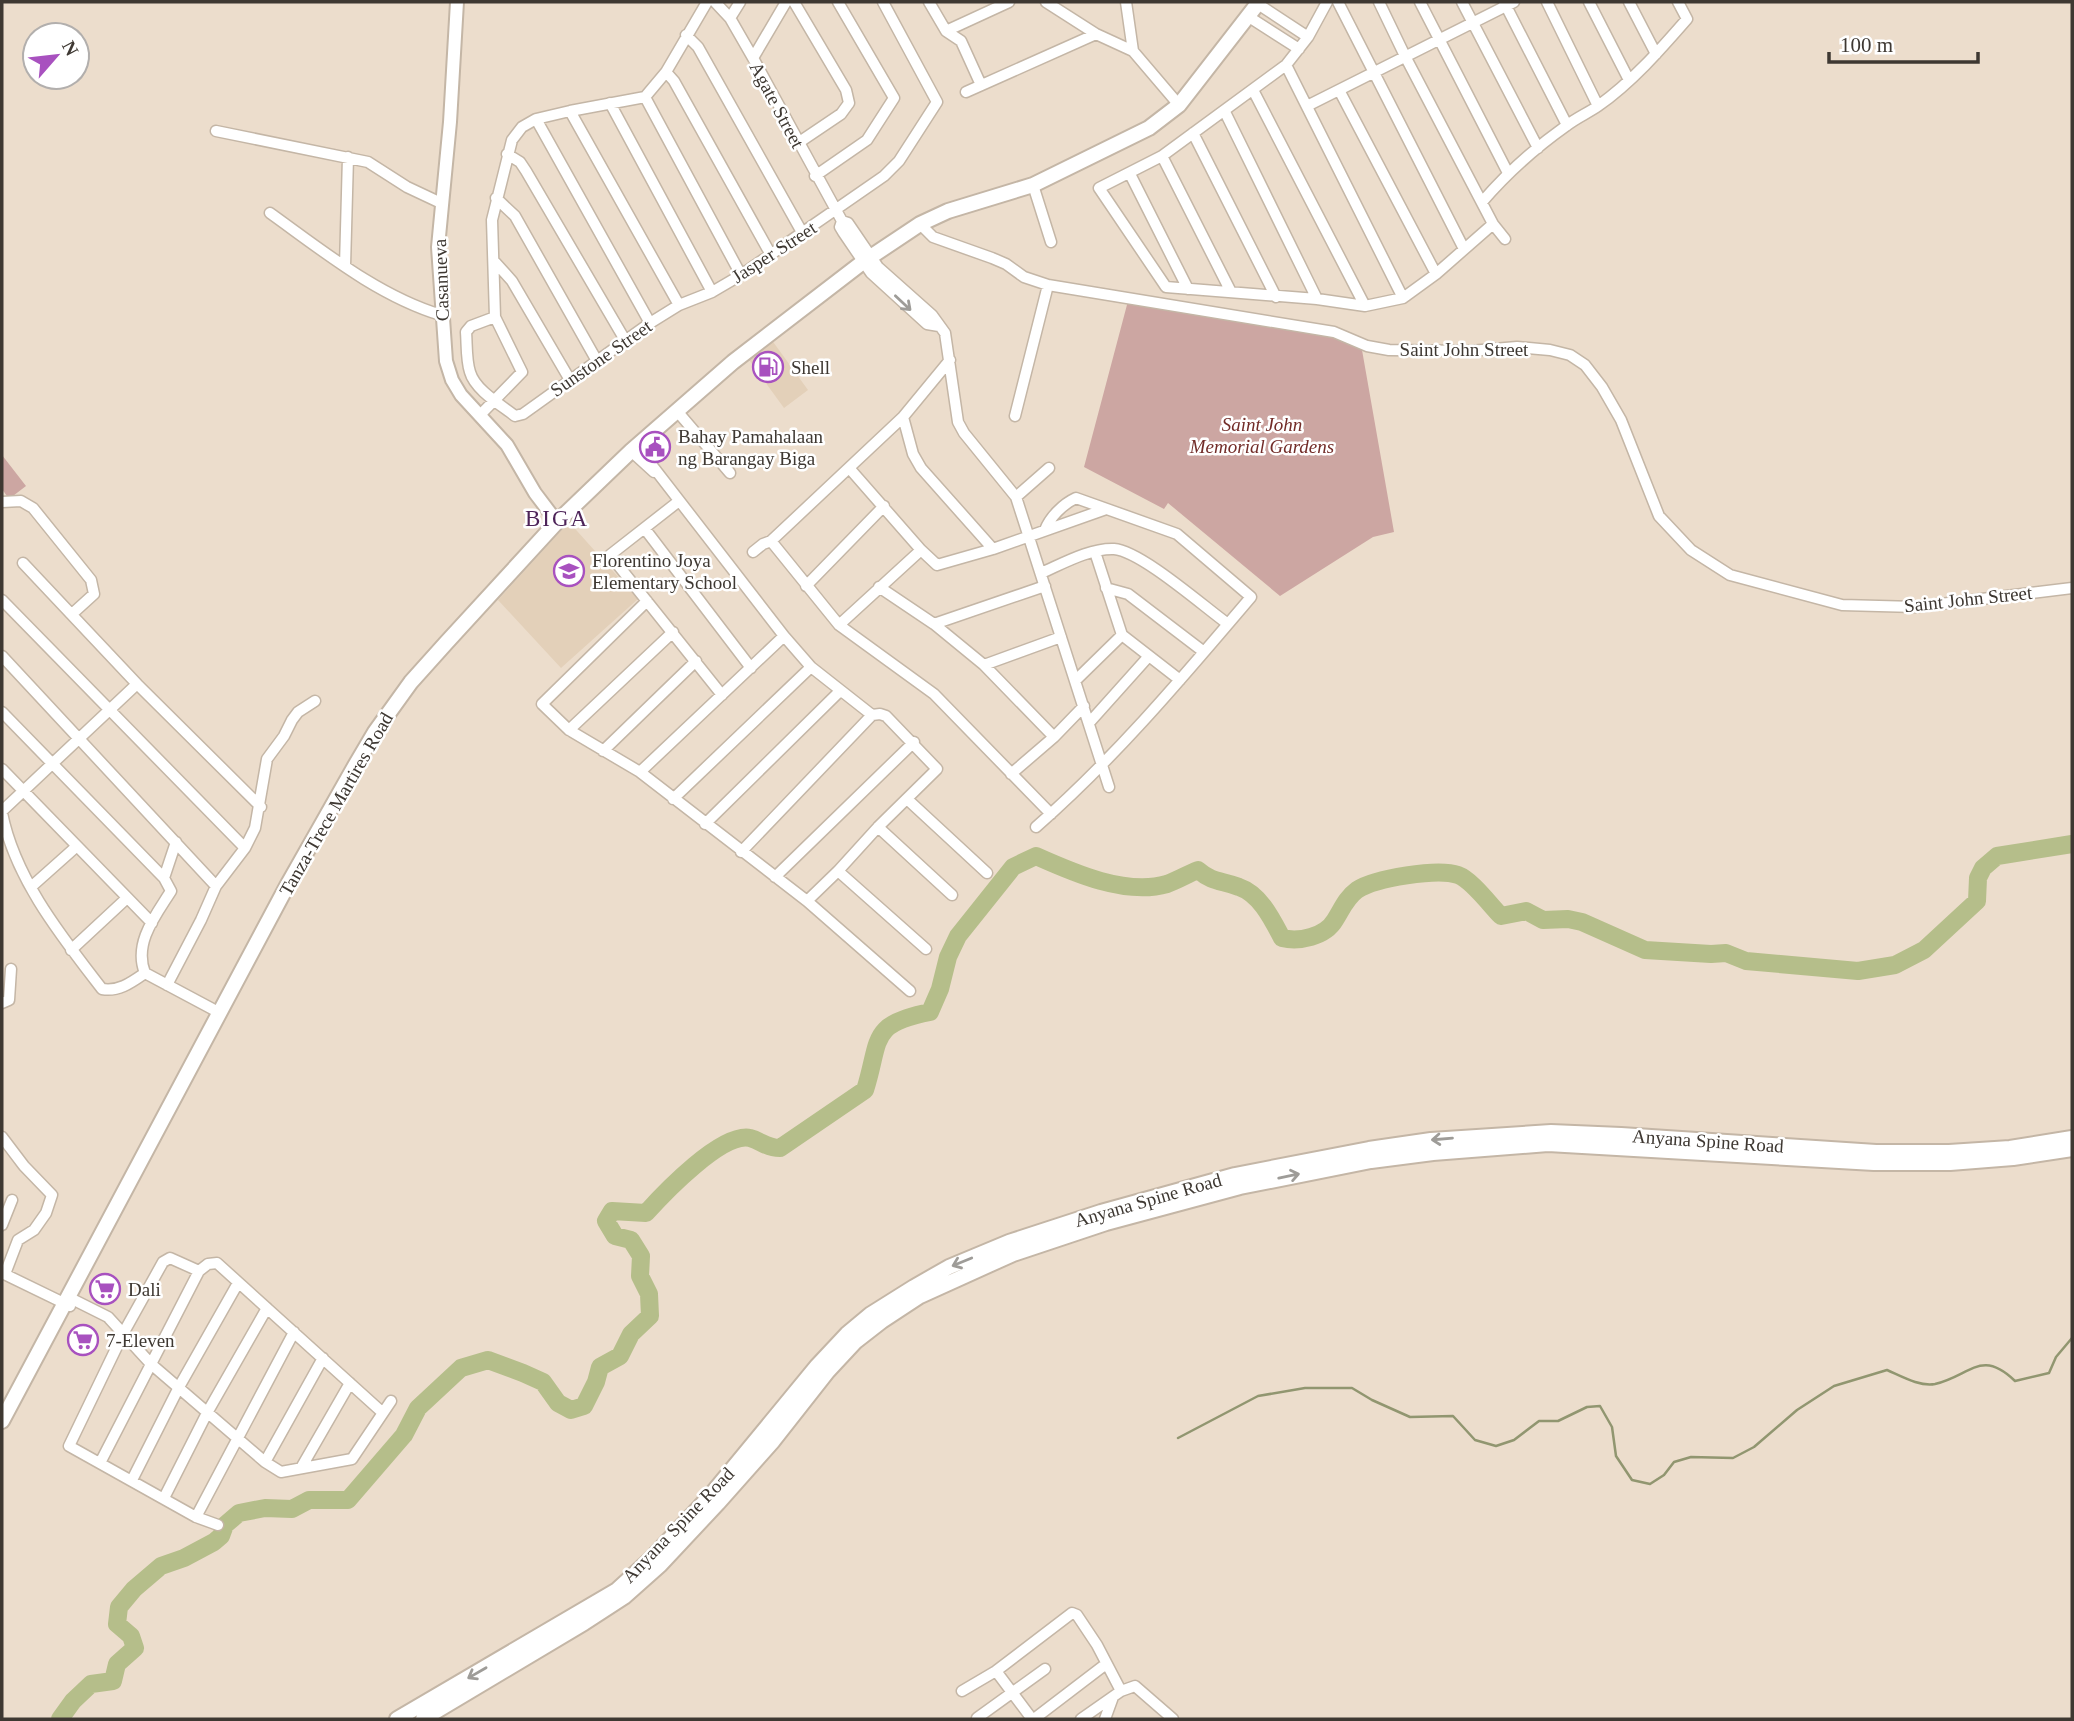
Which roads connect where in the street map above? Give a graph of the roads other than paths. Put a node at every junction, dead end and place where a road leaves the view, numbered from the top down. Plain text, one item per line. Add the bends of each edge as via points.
1 (457, 2) edge
2 (707, 2) edge
3 (715, 2) edge
4 (740, 2) edge
5 (786, 2) edge
6 (794, 2) edge
7 (838, 2) edge
8 (883, 2) edge
9 (931, 2) edge
10 (1009, 2) edge
11 (1046, 2) edge
12 (1126, 2) edge
13 (1327, 2) edge
14 (1338, 2) edge
15 (1379, 2) edge
16 (1420, 2) edge
17 (1462, 2) edge
18 (1548, 2) edge
19 (1589, 2) edge
20 (1629, 2) edge
21 (1678, 2) edge
22 (1259, 3) edge
23 (1508, 3) edge
24 (1249, 17) junction
25 (730, 18) junction
26 (1472, 23) junction
27 (946, 31) junction
28 (1096, 34) junction
29 (686, 35) junction
30 (1308, 37) junction
31 (1439, 40) junction
32 (1299, 49) junction
33 (1133, 51) junction
34 (1656, 54) junction
35 (1405, 55) junction
36 (753, 58) junction
37 (1286, 65) junction
38 (666, 72) junction
39 (1372, 72) junction
40 (1629, 80) junction
41 (981, 85) junction
42 (1253, 90) junction
43 (1339, 90) junction
44 (966, 92) dead end
45 (645, 97) junction
46 (610, 103) junction
47 (1179, 105) junction
48 (1307, 106) junction
49 (1598, 106) junction
50 (570, 111) junction
51 (1225, 112) junction
52 (536, 120) junction
53 (1567, 125) junction
54 (216, 131) dead end
55 (1193, 133) junction
56 (798, 143) junction
57 (1538, 148) junction
58 (507, 154) junction
59 (1162, 156) junction
60 (348, 157) junction
61 (1508, 173) junction
62 (1130, 174) junction
63 (815, 176) junction
64 (1033, 185) junction
65 (496, 198) junction
66 (441, 202) junction
67 (1482, 202) junction
68 (835, 211) junction
69 (270, 213) dead end
70 (920, 224) junction
71 (1493, 224) junction
72 (803, 234) junction
73 (1505, 239) dead end
74 (1051, 242) dead end
75 (1464, 250) junction
76 (771, 255) junction
77 (867, 259) junction
78 (494, 261) junction
79 (345, 266) junction
80 (1436, 274) junction
81 (741, 275) junction
82 (1048, 285) junction
83 (1188, 289) junction
84 (712, 292) junction
85 (1231, 292) junction
86 (1276, 297) junction
87 (1403, 298) junction
88 (1317, 299) junction
89 (679, 305) junction
90 (1365, 306) junction
91 (441, 315) junction
92 (495, 317) junction
93 (650, 323) junction
94 (625, 341) junction
95 (950, 360) junction
96 (597, 361) junction
97 (570, 380) junction
98 (495, 400) junction
99 (677, 411) junction
100 (481, 414) junction
101 (1015, 416) dead end
102 (903, 417) junction
103 (634, 448) junction
104 (1049, 468) dead end
105 (850, 469) junction
106 (730, 473) dead end
107 (1016, 497) junction
108 (679, 501) junction
109 (2, 502) edge
110 (884, 506) junction
111 (1107, 509) junction
112 (557, 522) junction
113 (645, 529) junction
114 (1045, 530) junction
115 (1030, 536) junction
116 (771, 541) junction
117 (993, 548) junction
118 (921, 550) junction
119 (753, 552) dead end
120 (1095, 552) junction
121 (23, 563) dead end
122 (1041, 573) junction
123 (806, 586) junction
124 (1045, 586) junction
125 (879, 587) junction
126 (1106, 588) junction
127 (2072, 588) edge
128 (2, 600) edge
129 (647, 601) junction
130 (72, 614) junction
131 (934, 624) junction
132 (1227, 624) junction
133 (839, 625) junction
134 (673, 632) junction
135 (1122, 635) junction
136 (784, 636) junction
137 (1061, 637) junction
138 (1203, 653) junction
139 (2, 656) edge
140 (1149, 656) junction
141 (696, 661) junction
142 (984, 665) junction
143 (811, 667) junction
144 (751, 668) junction
145 (1076, 680) junction
146 (1180, 680) junction
147 (137, 684) junction
148 (840, 691) junction
149 (722, 695) junction
150 (315, 701) dead end
151 (1084, 706) junction
152 (108, 711) junction
153 (2, 712) edge
154 (872, 715) junction
155 (1089, 723) junction
156 (569, 730) junction
157 (1054, 737) junction
158 (79, 738) junction
159 (914, 742) junction
160 (603, 751) junction
161 (1102, 764) junction
162 (51, 765) junction
163 (2, 769) edge
164 (640, 772) junction
165 (1011, 774) junction
166 (1109, 787) dead end
167 (23, 791) junction
168 (673, 799) junction
169 (907, 799) junction
170 (261, 807) junction
171 (2, 812) edge
172 (1051, 814) junction
173 (705, 824) junction
174 (878, 827) junction
175 (1036, 827) dead end
176 (176, 842) junction
177 (77, 846) junction
178 (244, 848) junction
179 (741, 852) junction
180 (838, 871) junction
181 (987, 873) dead end
182 (775, 877) junction
183 (164, 878) junction
184 (216, 886) junction
185 (31, 887) junction
186 (952, 895) dead end
187 (127, 898) junction
188 (807, 901) junction
189 (152, 923) junction
190 (926, 949) dead end
191 (72, 950) junction
192 (11, 969) dead end
193 (145, 973) junction
194 (167, 985) junction
195 (909, 991) dead end
196 (2, 1003) edge
197 (220, 1013) junction
198 (2, 1137) edge
199 (2072, 1138) edge
200 (2072, 1149) edge
201 (12, 1200) dead end
202 (2, 1227) edge
203 (18, 1240) junction
204 (200, 1270) junction
205 (3, 1273) edge
206 (237, 1283) junction
207 (66, 1300) junction
208 (267, 1308) junction
209 (124, 1332) junction
210 (294, 1332) junction
211 (323, 1358) junction
212 (151, 1364) junction
213 (350, 1383) junction
214 (179, 1387) junction
215 (391, 1401) dead end
216 (208, 1412) junction
217 (383, 1413) junction
218 (2, 1421) edge
219 (237, 1437) junction
220 (265, 1462) junction
221 (100, 1463) junction
222 (301, 1468) junction
223 (132, 1480) junction
224 (164, 1498) junction
225 (196, 1517) junction
226 (218, 1525) dead end
227 (1106, 1664) junction
228 (1045, 1670) dead end
229 (996, 1671) junction
230 (962, 1691) dead end
231 (1117, 1693) junction
232 (1011, 1694) junction
233 (977, 1718) edge
234 (397, 1719) edge
235 (423, 1719) edge
236 (1033, 1719) edge
237 (1081, 1719) edge
238 (1105, 1719) edge
239 (1173, 1719) edge

1 - 66 street, Casanueva
2 - 29 street
3 - 25 street, Agate Street
4 - 25 street
5 - 36 street
6 - 56 street via 846,90 849,103 841,114
7 - 63 street via 894,98 867,140
8 - 68 street, Jasper Street via 937,102 899,161
9 - 27 street
10 - 27 street
11 - 28 street
12 - 33 street
13 - 30 street
14 - 39 street
15 - 35 street
16 - 31 street
17 - 26 street
18 - 49 street
19 - 40 street
20 - 34 street
21 - 34 street via 1687,19
22 - 24 main road, Tanza-Trece Martires Road
22 - 30 street
23 - 26 street
23 - 53 street
24 - 32 street
24 - 47 main road, Tanza-Trece Martires Road
25 - 36 street, Agate Street
26 - 31 street
26 - 57 street
27 - 41 street via 961,41
28 - 33 street
28 - 41 street
29 - 38 street
29 - 72 street via 698,47
30 - 32 street
31 - 35 street
31 - 61 street
32 - 37 street
33 - 47 street
34 - 40 street
35 - 39 street
35 - 67 street
36 - 56 street, Agate Street
37 - 42 street
37 - 48 street
38 - 45 street
38 - 76 street
39 - 43 street
39 - 75 street
40 - 49 street
41 - 44 street
42 - 51 street
42 - 90 street
43 - 48 street
43 - 80 street
45 - 46 street
45 - 81 street
46 - 50 street
46 - 84 street
47 - 64 main road, Tanza-Trece Martires Road via 1149,128
48 - 87 street
49 - 53 street
50 - 52 street
50 - 89 street
51 - 55 street
51 - 88 street
52 - 58 street via 522,127
52 - 93 street
53 - 57 street
54 - 60 street
55 - 59 street
55 - 86 street
56 - 63 street, Agate Street
57 - 61 street
58 - 65 street
58 - 94 street via 526,171
59 - 62 street
59 - 85 street
60 - 66 street via 368,162
60 - 79 street
61 - 67 street
62 - 83 street
62 - 83 street via 1099,188 1166,287
63 - 68 street, Agate Street
64 - 70 main road, Tanza-Trece Martires Road
64 - 74 street
65 - 78 street
65 - 96 street via 515,216
66 - 91 street, Casanueva
67 - 71 street
68 - 72 street, Jasper Street
68 - 77 street, Agate Street via 842,221 840,227
69 - 79 street
70 - 77 main road, Tanza-Trece Martires Road
70 - 82 street, Saint John Street via 933,237
71 - 73 street
71 - 75 street
72 - 76 street, Jasper Street
75 - 80 street
76 - 81 street, Jasper Street
77 - 95 street, Agate Street via 903,304 945,333
77 - 99 main road, Tanza-Trece Martires Road
78 - 92 street
78 - 97 street via 512,281
79 - 91 street via 415,307
80 - 87 street
81 - 84 street, Jasper Street
82 - 101 street
82 - 127 street, Saint John Street via 1334,332 1388,350 1517,347 1570,355 1585,365 1621,420 1659,516 1691,550 1730,575 1842,605 1867,606 1916,607
83 - 85 street
84 - 89 street, Sunstone Street
85 - 86 street
86 - 88 street
87 - 90 street
88 - 90 street
89 - 93 street, Sunstone Street
91 - 100 street, Casanueva via 452,380
92 - 98 street via 522,372
92 - 98 street via 466,331 470,373
93 - 94 street, Sunstone Street
94 - 96 street, Sunstone Street
95 - 102 street
95 - 107 street via 961,428
96 - 97 street, Sunstone Street
97 - 98 street, Sunstone Street via 516,416
98 - 100 street
99 - 103 main road, Tanza-Trece Martires Road
99 - 106 street
100 - 112 street, Casanueva
102 - 105 street
102 - 117 street via 921,468
103 - 108 street
103 - 112 main road, Tanza-Trece Martires Road
104 - 107 street
105 - 110 street
105 - 116 street
107 - 115 street
108 - 113 street
108 - 136 street
109 - 130 street via 21,501 33,508 91,580 94,594
110 - 118 street
110 - 123 street
111 - 114 street
111 - 114 street via 1076,498 1049,520
111 - 132 street via 1177,534 1251,597
112 - 197 main road, Tanza-Trece Martires Road via 411,682 375,732
113 - 129 street via 610,555
113 - 144 street
114 - 115 street
115 - 117 street
115 - 122 street
116 - 119 street
116 - 123 street
117 - 118 street via 937,565
118 - 125 street
120 - 122 street
120 - 126 street
120 - 132 street via 1114,549 1134,555
121 - 130 street
122 - 124 street
123 - 133 street
124 - 131 street
124 - 137 street
125 - 131 street
125 - 133 street
126 - 135 street
126 - 138 street via 1128,594
128 - 152 street
129 - 134 street
129 - 156 street via 542,705
130 - 147 street
131 - 142 street
132 - 138 street
133 - 165 street via 934,694
134 - 141 street
134 - 156 street
135 - 140 street
135 - 145 street
136 - 143 street
136 - 144 street
137 - 142 street
137 - 145 street
138 - 146 street
139 - 158 street
140 - 146 street
140 - 155 street
141 - 149 street
141 - 160 street
142 - 157 street
143 - 148 street
143 - 168 street
144 - 149 street
145 - 151 street
146 - 161 street
147 - 152 street
147 - 170 street
148 - 154 street
148 - 173 street
149 - 164 street
150 - 170 street via 298,712 267,759
151 - 155 street
151 - 157 street
152 - 158 street
152 - 178 street
153 - 162 street
154 - 159 street via 886,716
154 - 179 street
155 - 161 street
156 - 160 street
157 - 165 street
158 - 162 street
158 - 176 street
159 - 169 street via 937,769
159 - 182 street
160 - 164 street
161 - 166 street
161 - 172 street
162 - 167 street
162 - 183 street
163 - 167 street
164 - 168 street
165 - 172 street
167 - 171 street
167 - 177 street
168 - 173 street
169 - 174 street
169 - 181 street
170 - 178 street
171 - 185 street via 7,840
172 - 175 street
173 - 179 street
174 - 180 street
174 - 186 street
176 - 183 street
176 - 184 street
177 - 185 street
177 - 187 street
178 - 184 street
179 - 182 street
180 - 188 street
180 - 190 street
182 - 188 street
183 - 189 street via 171,891
184 - 194 street
185 - 191 street
187 - 189 street
187 - 191 street
188 - 195 street
189 - 193 street via 140,954
191 - 193 street via 102,989 120,988
192 - 196 street via 9,1000
193 - 194 street
194 - 197 street
197 - 207 main road, Tanza-Trece Martires Road
198 - 203 street via 52,1195 34,1230
199 -> 234 main road, Anyana Spine Road via 1949,1152 1876,1152 1550,1132 1431,1140 1235,1175 1009,1242 949,1267 871,1314 847,1334 710,1496 617,1590
235 -> 200 main road, Anyana Spine Road via 624,1597 718,1503 828,1371 881,1321 920,1296 1013,1254 1240,1186 1433,1153 1548,1143 1874,1163 1950,1163
201 - 202 street
202 - 203 street
203 - 205 street
204 - 206 street via 217,1263
204 - 209 street via 166,1259
204 - 212 street
205 - 207 street
206 - 208 street
206 - 214 street
207 - 209 street
207 - 218 main road, Tanza-Trece Martires Road
208 - 210 street
208 - 216 street
209 - 212 street
209 - 221 street via 69,1446
210 - 211 street
210 - 219 street
211 - 213 street
211 - 220 street
212 - 214 street
212 - 221 street
213 - 217 street
213 - 222 street
214 - 216 street
214 - 223 street
215 - 217 street
216 - 219 street
216 - 224 street
217 - 222 street via 352,1459
219 - 220 street
219 - 225 street
220 - 222 street via 281,1472
221 - 223 street
223 - 224 street
224 - 225 street
225 - 226 street
227 - 229 street via 1072,1613
227 - 231 street
227 - 236 street
228 - 232 street
229 - 230 street
229 - 232 street
231 - 237 street
231 - 238 street
231 - 239 street via 1135,1686
232 - 233 street
232 - 236 street

